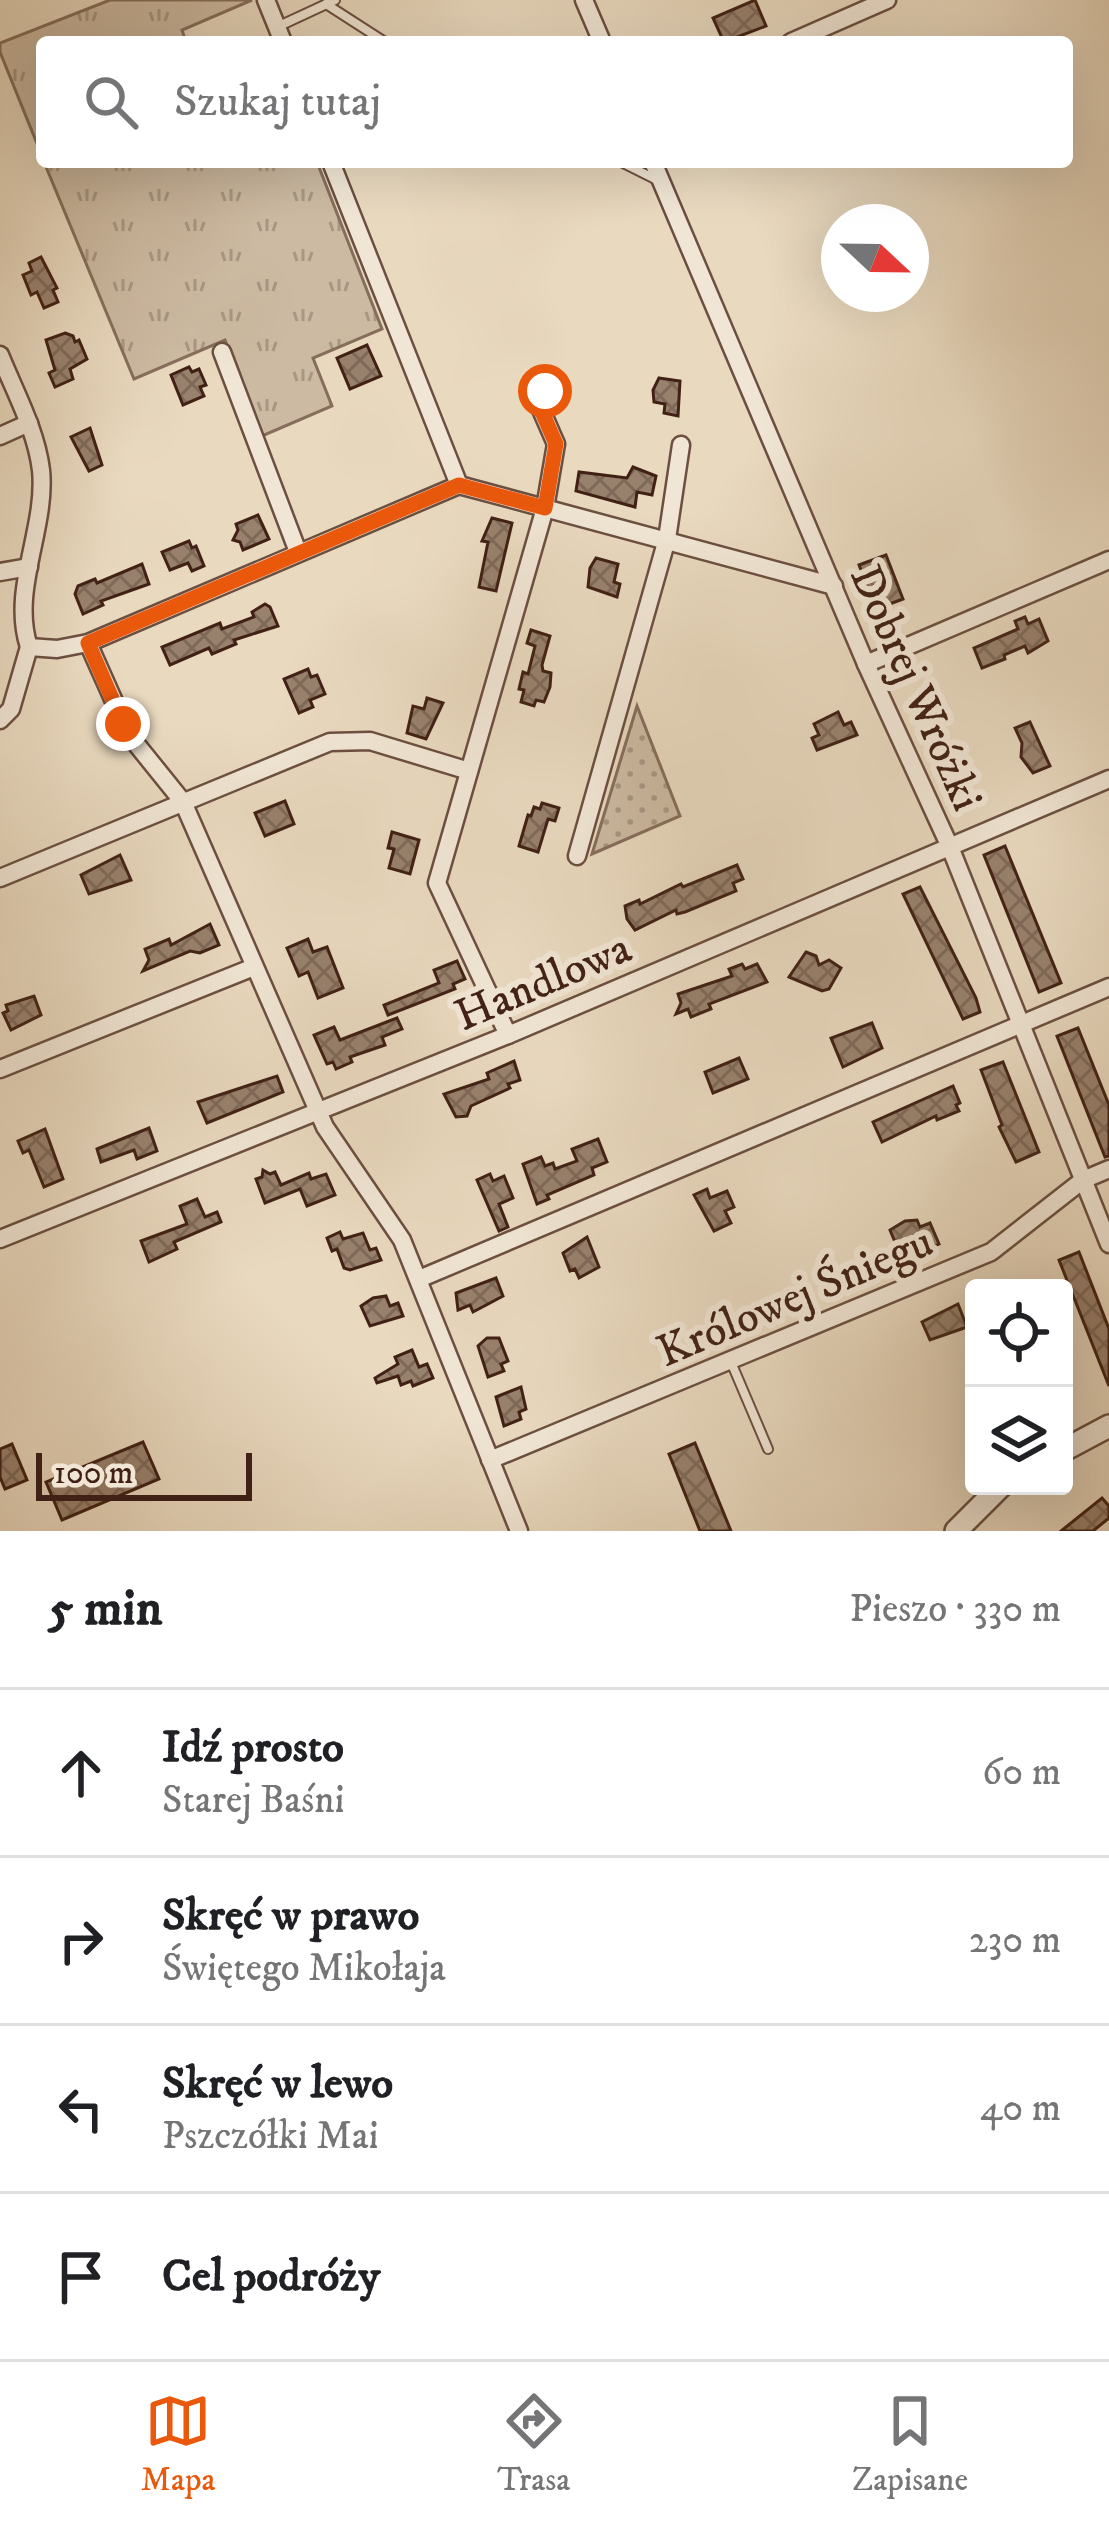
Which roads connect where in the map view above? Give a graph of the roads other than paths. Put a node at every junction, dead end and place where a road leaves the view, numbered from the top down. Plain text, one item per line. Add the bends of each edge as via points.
1 (266, 0) edge
2 (584, 0) edge
3 (887, 0) edge
4 (331, 2) edge
5 (280, 34) edge
6 (377, 36) edge
7 (599, 36) edge
8 (804, 36) edge
9 (333, 168) edge
10 (633, 168) edge
11 (656, 168) edge
12 (662, 182) junction
13 (221, 352) dead end
14 (0, 355) edge
15 (545, 391) dead end
16 (29, 424) junction
17 (0, 436) edge
18 (681, 445) dead end
19 (459, 485) junction
20 (545, 508) junction
21 (667, 539) junction
22 (298, 552) junction
23 (1109, 560) edge
24 (29, 567) junction
25 (0, 572) edge
26 (834, 586) junction
27 (88, 643) junction
28 (29, 646) junction
29 (866, 664) junction
30 (0, 720) edge
31 (469, 771) junction
32 (1109, 779) edge
33 (183, 802) junction
34 (950, 847) junction
35 (577, 856) dead end
36 (0, 878) edge
37 (254, 967) junction
38 (1109, 987) edge
39 (1022, 1024) junction
40 (508, 1035) junction
41 (0, 1070) edge
42 (317, 1110) junction
43 (1109, 1169) edge
44 (1083, 1180) junction
45 (0, 1240) edge
46 (1109, 1244) edge
47 (419, 1279) junction
48 (730, 1360) junction
49 (1109, 1426) edge
50 (1109, 1436) edge
51 (1073, 1446) edge
52 (768, 1449) dead end
53 (490, 1460) junction
54 (992, 1495) edge
55 (519, 1531) edge
56 (956, 1531) edge

1 - 5 street
2 - 7 street
3 - 8 street
4 - 5 lane
4 - 6 lane
9 - 19 street
10 - 12 lane
11 - 12 street, Dobrej Wróżki
12 - 26 street, Dobrej Wróżki
13 - 22 street
14 - 16 street
15 - 20 street via 539,405 556,444
16 - 17 street
16 - 24 street via 41,472
18 - 21 street
19 - 20 street
19 - 22 street
20 - 21 street
20 - 31 street
21 - 26 street
21 - 35 street
22 - 27 street
23 - 29 street
24 - 25 street
24 - 28 street
26 - 29 street, Dobrej Wróżki
27 - 28 street
27 - 33 street via 129,735
28 - 30 street via 11,709
29 - 34 street, Dobrej Wróżki
31 - 33 street via 370,741 330,742
31 - 40 street via 437,884
32 - 34 street, Handlowa
33 - 36 street
33 - 37 street
34 - 39 street, Dobrej Wróżki
34 - 40 street, Handlowa
37 - 41 street
37 - 42 street
38 - 39 street
39 - 44 street, Dobrej Wróżki
39 - 47 street
40 - 42 street, Handlowa
42 - 45 street, Handlowa
42 - 47 street
43 - 44 street, Królowej Śniegu
44 - 46 street, Dobrej Wróżki
44 - 48 street, Królowej Śniegu via 991,1252
47 - 53 street
48 - 52 lane
48 - 53 street, Królowej Śniegu
49 - 51 street
50 - 51 street
53 - 55 street
54 - 56 street

